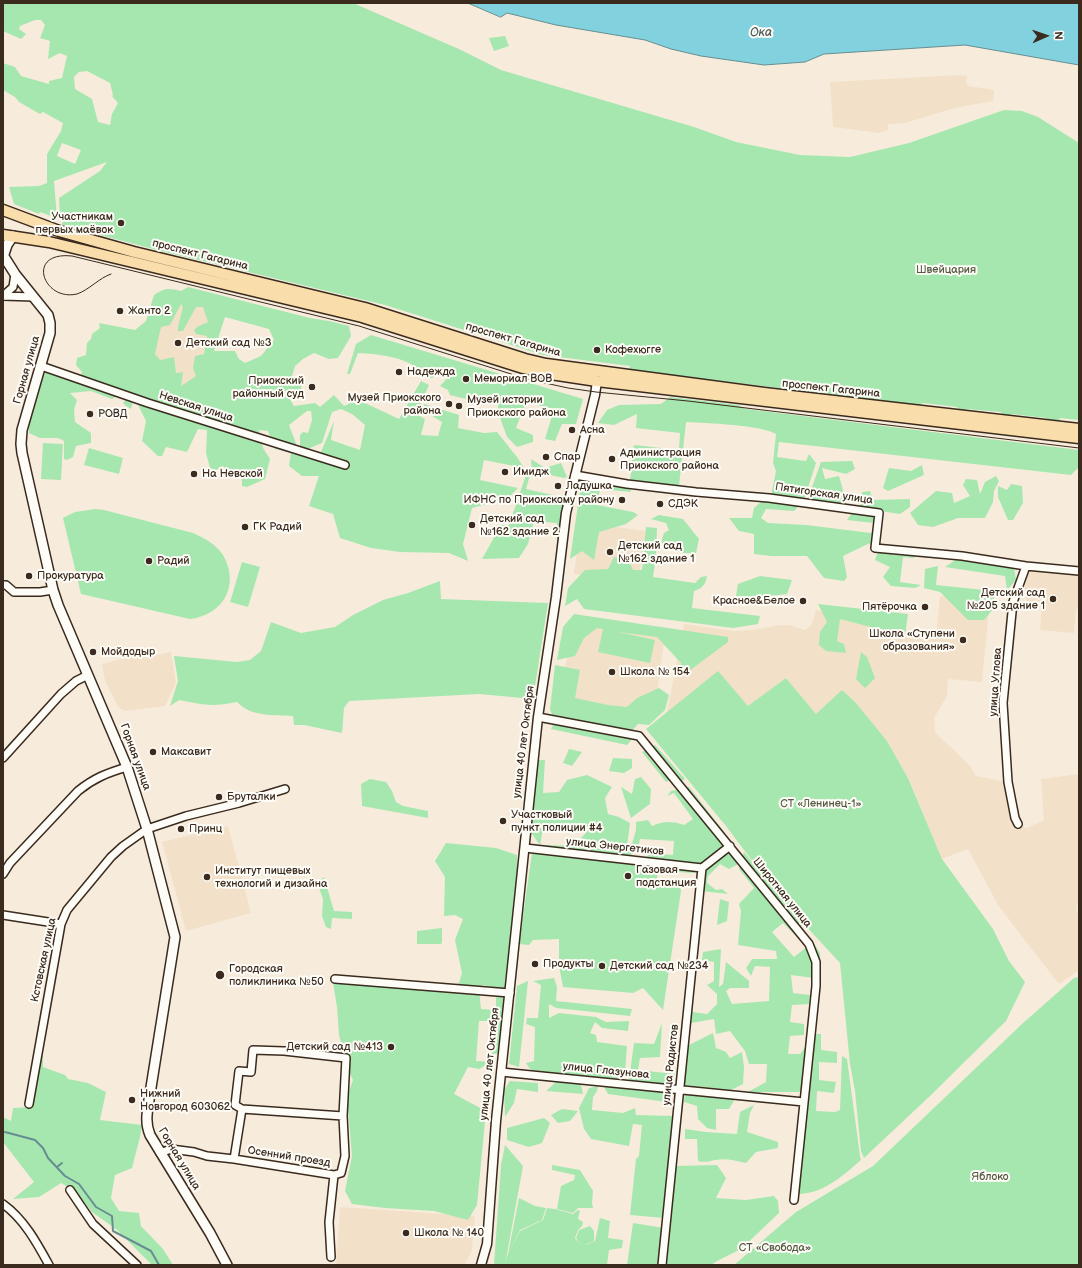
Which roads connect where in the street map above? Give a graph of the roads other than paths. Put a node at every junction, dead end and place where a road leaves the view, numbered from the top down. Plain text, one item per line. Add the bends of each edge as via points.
1 (3, 210) edge
2 (8, 236) edge
3 (4, 258) edge
4 (15, 274) junction
5 (3, 296) edge
6 (34, 297) junction
7 (41, 366) junction
8 (598, 376) junction
9 (1079, 429) edge
10 (1079, 438) edge
11 (345, 465) dead end
12 (575, 475) junction
13 (1026, 566) junction
14 (1079, 571) edge
15 (3, 585) edge
16 (53, 590) junction
17 (88, 675) junction
18 (538, 718) junction
19 (3, 758) edge
20 (127, 767) junction
21 (285, 789) dead end
22 (1018, 824) dead end
23 (147, 829) junction
24 (730, 846) junction
25 (525, 848) junction
26 (702, 868) junction
27 (3, 874) edge
28 (3, 915) edge
29 (61, 924) junction
30 (335, 979) dead end
31 (510, 993) junction
32 (501, 1072) junction
33 (680, 1090) junction
34 (804, 1102) junction
35 (29, 1104) dead end
36 (242, 1109) junction
37 (343, 1116) junction
38 (160, 1153) junction
39 (234, 1159) junction
40 (334, 1175) junction
41 (70, 1190) dead end
42 (794, 1200) dead end
43 (3, 1204) edge
44 (330, 1257) dead end
45 (482, 1263) edge
46 (49, 1265) edge
47 (137, 1265) edge
48 (227, 1265) edge
49 (662, 1265) edge

1 - 8 main road, проспект Гагарина via 59,231 134,252 365,308 525,359
2 - 3 main road
2 - 8 main road, проспект Гагарина via 49,242 362,316 544,373
3 - 4 main road, Горная улица
4 - 5 street via 13,287
4 - 6 main road, Горная улица
5 - 6 street
6 - 7 main road, Горная улица via 48,315 50,324
7 - 11 street, Невская улица via 148,404
7 - 16 main road, Горная улица via 22,430 21,444
8 - 9 main road, проспект Гагарина
8 - 10 main road, проспект Гагарина
8 - 12 street, улица 40 лет Октября via 596,395
12 - 13 street, Пятигорская улица via 627,484 769,498 879,513 875,548 962,556
12 - 18 street, улица 40 лет Октября via 566,513
13 - 14 street, Пятигорская улица
13 - 22 street, улица Углова via 1013,602 1003,703 1008,782
15 - 16 street via 14,592
16 - 17 main road, Горная улица
17 - 19 street via 61,694
17 - 20 main road, Горная улица
18 - 24 street, Широтная улица via 639,736
18 - 25 street, улица 40 лет Октября
20 - 23 main road, Горная улица
20 - 27 street via 106,773 78,791 10,863
21 - 23 street, Кстовская улица
23 - 29 street, Кстовская улица via 111,857 67,910
23 - 38 main road, Горная улица via 175,938 146,1120 147,1128
24 - 26 street
24 - 34 street, Широтная улица via 809,944 816,962 816,986
25 - 26 street, улица Энергетиков
25 - 31 street, улица 40 лет Октября
26 - 33 street, улица Радистов
28 - 29 street
29 - 35 street, Кстовская улица
30 - 31 street
31 - 32 street, улица 40 лет Октября
32 - 33 street, улица Глазунова
32 - 45 street, улица 40 лет Октября via 487,1244
33 - 34 street, улица Глазунова
33 - 49 street, улица Радистов
34 - 42 street, Широтная улица
36 - 37 street
36 - 37 street via 235,1104 239,1071 251,1072 254,1050 284,1051 346,1058
36 - 39 street
37 - 40 street via 345,1156 341,1173
38 - 39 street, Осенний проезд via 171,1149
38 - 48 main road, Горная улица
39 - 40 street, Осенний проезд
40 - 44 street, Осенний проезд via 329,1222
41 - 47 street via 93,1224
43 - 46 street via 35,1239

